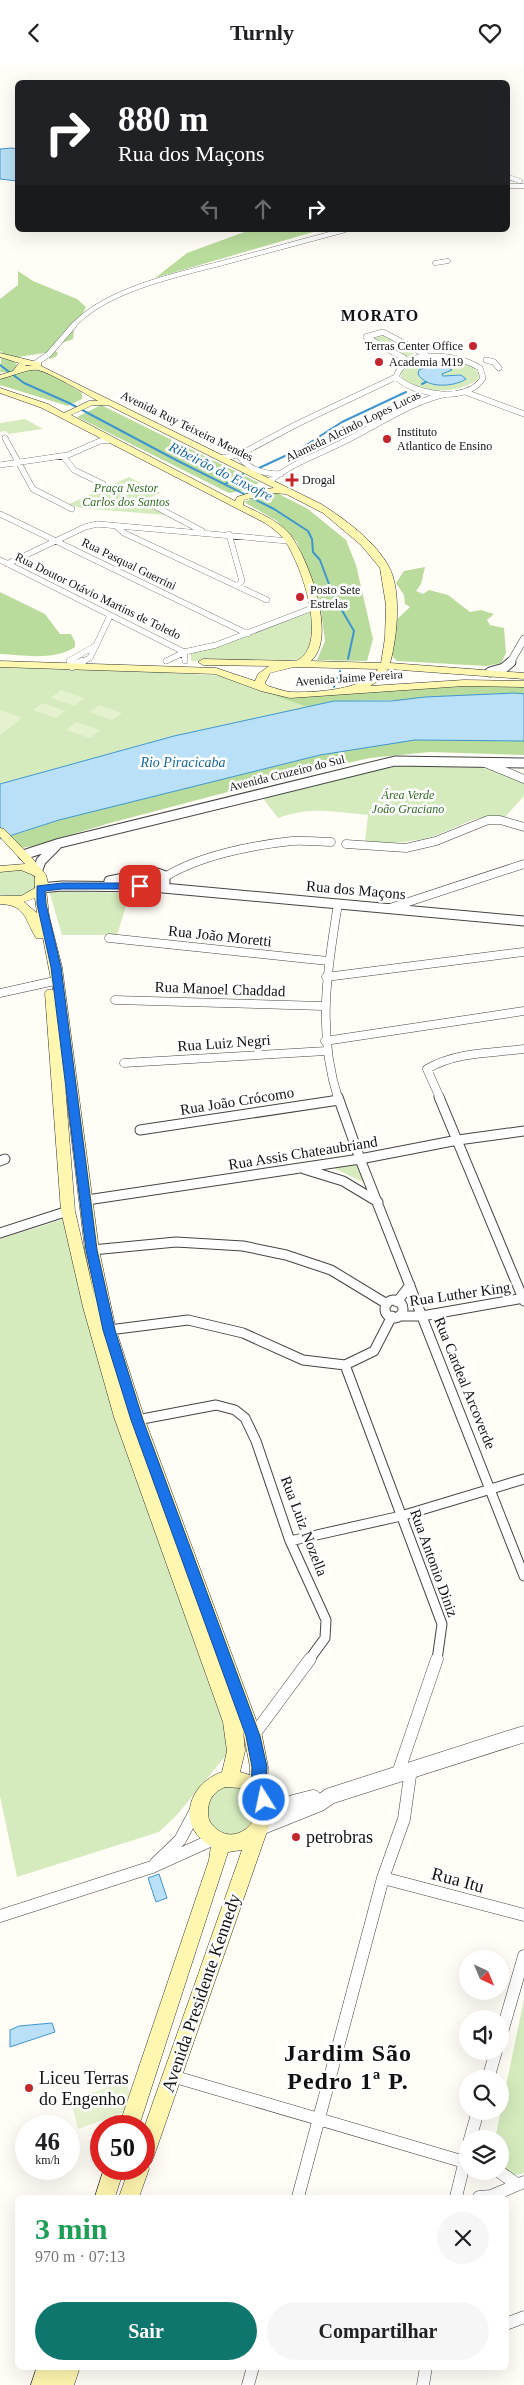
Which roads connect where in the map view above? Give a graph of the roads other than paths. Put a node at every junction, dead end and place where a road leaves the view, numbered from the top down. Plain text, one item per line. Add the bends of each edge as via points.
1 (510, 186) edge
2 (524, 186) edge
3 (338, 232) edge
4 (448, 261) dead end
5 (435, 263) dead end
6 (0, 356) edge
7 (430, 356) junction
8 (486, 360) dead end
9 (402, 363) junction
10 (26, 366) junction
11 (499, 368) dead end
12 (3, 377) edge
13 (396, 377) junction
14 (481, 388) junction
15 (0, 390) edge
16 (460, 392) junction
17 (448, 394) junction
18 (91, 399) junction
19 (524, 409) edge
20 (68, 414) junction
21 (524, 414) edge
22 (5, 438) dead end
23 (105, 439) junction
24 (246, 451) junction
25 (63, 456) junction
26 (221, 457) junction
27 (19, 463) junction
28 (0, 465) edge
29 (281, 474) junction
30 (270, 481) junction
31 (103, 485) dead end
32 (260, 490) junction
33 (299, 497) junction
34 (242, 500) junction
35 (147, 502) dead end
36 (72, 509) dead end
37 (0, 515) edge
38 (116, 526) junction
39 (280, 530) junction
40 (205, 533) junction
41 (229, 534) junction
42 (266, 537) junction
43 (55, 541) junction
44 (289, 541) junction
45 (0, 560) edge
46 (7, 564) junction
47 (237, 586) junction
48 (267, 600) dead end
49 (315, 607) junction
50 (110, 616) junction
51 (248, 634) junction
52 (524, 639) edge
53 (95, 646) junction
54 (184, 655) junction
55 (0, 659) edge
56 (88, 661) junction
57 (71, 663) junction
58 (0, 664) edge
59 (292, 665) junction
60 (350, 665) junction
61 (385, 666) junction
62 (490, 672) junction
63 (524, 677) edge
64 (362, 686) junction
65 (265, 689) junction
66 (348, 692) junction
67 (481, 761) junction
68 (507, 762) junction
69 (524, 763) edge
70 (508, 773) junction
71 (524, 779) edge
72 (524, 827) edge
73 (0, 831) edge
74 (330, 842) dead end
75 (60, 843) junction
76 (346, 845) dead end
77 (23, 855) junction
78 (524, 864) edge
79 (188, 865) junction
80 (1, 868) edge
81 (505, 871) junction
82 (151, 873) junction
83 (524, 873) edge
84 (166, 878) junction
85 (39, 880) junction
86 (86, 886) junction
87 (150, 887) junction
88 (186, 889) junction
89 (0, 900) edge
90 (16, 901) junction
91 (338, 904) junction
92 (390, 908) junction
93 (524, 921) edge
94 (109, 938) dead end
95 (523, 952) edge
96 (328, 961) junction
97 (326, 977) junction
98 (50, 982) junction
99 (0, 993) edge
100 (115, 1000) dead end
101 (323, 1006) junction
102 (524, 1011) edge
103 (326, 1041) junction
104 (524, 1050) edge
105 (326, 1051) junction
106 (124, 1063) dead end
107 (427, 1069) joint
108 (339, 1100) junction
109 (140, 1130) dead end
110 (524, 1131) edge
111 (458, 1140) junction
112 (360, 1159) junction
113 (299, 1168) junction
114 (87, 1200) junction
115 (379, 1202) junction
116 (68, 1211) junction
117 (0, 1233) edge
118 (92, 1250) junction
119 (410, 1285) junction
120 (524, 1299) edge
121 (397, 1302) junction
122 (386, 1304) junction
123 (396, 1316) junction
124 (422, 1316) junction
125 (109, 1330) junction
126 (345, 1365) junction
127 (137, 1420) junction
128 (524, 1479) edge
129 (491, 1488) junction
130 (401, 1515) junction
131 (290, 1541) junction
132 (524, 1576) edge
133 (524, 1734) edge
134 (253, 1736) junction
135 (404, 1771) junction
136 (228, 1779) junction
137 (261, 1795) junction
138 (330, 1796) junction
139 (198, 1805) junction
140 (259, 1828) junction
141 (218, 1840) junction
142 (152, 1867) junction
143 (384, 1878) junction
144 (524, 1915) edge
145 (0, 1916) edge
146 (524, 1956) edge
147 (508, 2010) edge
148 (172, 2076) junction
149 (133, 2115) edge
150 (319, 2119) junction
151 (155, 2125) edge
152 (459, 2161) edge
153 (509, 2177) edge
154 (110, 2180) edge
155 (135, 2180) edge
156 (460, 2180) edge
157 (520, 2183) edge
158 (106, 2195) edge
159 (130, 2195) edge
160 (299, 2195) edge
161 (457, 2195) edge
162 (493, 2195) edge
163 (524, 2317) edge
164 (509, 2322) edge
165 (47, 2370) edge
166 (68, 2370) edge
167 (252, 2370) edge
168 (426, 2370) edge
169 (42, 2385) edge
170 (63, 2385) edge
171 (248, 2385) edge
172 (423, 2385) edge

1 - 2 street
3 - 10 street via 130,290 85,313 53,349
4 - 5 street
6 - 10 main road, Avenida Ruy Teixeira Mendes
7 - 9 street
7 - 9 street via 383,332 366,337 404,358
7 - 14 street via 477,364 484,372
8 - 11 street
9 - 13 street via 397,368
10 - 12 main road
10 - 18 main road, Avenida Ruy Teixeira Mendes
13 - 17 street via 414,389
13 - 24 street
14 - 16 street
14 - 19 street
15 - 20 main road
16 - 17 street
16 - 21 street via 470,392
17 - 29 street, Alameda Alcindo Lopes Lucas via 424,402
18 - 20 main road
18 - 26 main road, Avenida Ruy Teixeira Mendes via 112,403
20 - 23 main road
22 - 27 street
23 - 25 street
23 - 34 main road via 208,489
24 - 26 street via 234,457
24 - 29 street via 240,457 243,462 268,473
25 - 27 street
25 - 31 street via 74,470
26 - 30 main road, Avenida Ruy Teixeira Mendes
27 - 28 street
27 - 36 street via 33,489
29 - 30 street, Alameda Alcindo Lopes Lucas
30 - 32 main road
30 - 33 main road, Avenida Ruy Teixeira Mendes
32 - 33 main road via 277,490
32 - 34 main road
33 - 61 main road, Avenida Ruy Teixeira Mendes via 325,510 357,537 386,569 392,607
34 - 39 main road
35 - 40 street
37 - 43 street, Rua Pasqual Guerrini
38 - 40 street
38 - 43 street via 91,525
38 - 47 street via 124,533
39 - 42 street
39 - 44 main road
40 - 41 street
41 - 42 street
41 - 47 street via 242,581
42 - 44 street
43 - 46 street
43 - 51 street, Rua Pasqual Guerrini
44 - 49 main road via 300,562
45 - 46 street, Rua Doutor Otávio Martins de Toledo
46 - 50 street, Rua Doutor Otávio Martins de Toledo
47 - 48 street
49 - 51 street
49 - 59 main road via 316,648 312,656
50 - 53 street
50 - 54 street, Rua Doutor Otávio Martins de Toledo
51 - 54 street
52 - 62 street via 511,664
53 - 56 street
53 - 57 street
54 - 56 main road, Avenida Jaime Pereira via 166,661
54 - 59 main road, Avenida Jaime Pereira
55 - 57 main road, Avenida Jaime Pereira
56 - 57 main road, Avenida Jaime Pereira
57 - 58 main road, Avenida Jaime Pereira
57 - 65 main road, Avenida Jaime Pereira via 216,671
59 - 60 main road, Avenida Jaime Pereira
59 - 65 main road via 262,674 260,683
60 - 61 main road, Avenida Jaime Pereira
60 - 64 main road via 366,672 369,677
61 - 62 main road, Avenida Jaime Pereira
61 - 64 main road via 378,677
62 - 63 main road, Avenida Jaime Pereira
63 - 66 main road, Avenida Jaime Pereira
64 - 66 main road
65 - 66 main road, Avenida Jaime Pereira via 290,695
67 - 68 street, Avenida Cruzeiro do Sul
67 - 70 street
67 - 75 street, Avenida Cruzeiro do Sul via 387,763
68 - 69 street, Avenida Cruzeiro do Sul
68 - 70 street via 503,767
70 - 71 street
72 - 76 street via 488,820 436,841 406,848
73 - 77 main road
74 - 79 street via 268,844
75 - 77 street, Avenida Cruzeiro do Sul
75 - 85 street, Avenida Cruzeiro do Sul via 41,861
77 - 80 main road
77 - 85 main road
78 - 81 street
79 - 82 street
79 - 84 street
80 - 85 main road via 19,866
81 - 83 street
81 - 92 street
82 - 84 street, Rua dos Maçons
82 - 86 street, Rua dos Maçons
82 - 87 street via 142,881
84 - 87 street via 162,885
84 - 88 street, Rua dos Maçons
85 - 86 street, Rua dos Maçons via 62,886
85 - 90 main road via 30,897
85 - 114 main road via 43,916 56,967
86 - 87 street, Rua dos Maçons
87 - 88 street, Rua dos Maçons
88 - 91 street, Rua dos Maçons
89 - 90 main road
90 - 98 main road via 26,907 37,925
91 - 92 street, Rua dos Maçons
91 - 96 street, Rua Cardeal Arcoverde
92 - 93 street, Rua dos Maçons
94 - 96 street, Rua João Moretti
95 - 97 street
96 - 97 street, Rua Cardeal Arcoverde
97 - 101 street, Rua Cardeal Arcoverde
98 - 99 street
98 - 116 main road
100 - 101 street, Rua Manoel Chaddad
101 - 103 street, Rua Cardeal Arcoverde
102 - 103 street
103 - 105 street, Rua Cardeal Arcoverde
104 - 107 street via 449,1059
105 - 106 street, Rua Luiz Negri
105 - 108 street, Rua Cardeal Arcoverde
107 - 111 street
108 - 109 street, Rua João Crócomo
108 - 112 street, Rua Cardeal Arcoverde
110 - 111 street, Rua Assis Chateaubriand
111 - 112 street, Rua Assis Chateaubriand
111 - 120 street
112 - 113 street, Rua Assis Chateaubriand
112 - 115 street, Rua Cardeal Arcoverde
113 - 114 street, Rua Assis Chateaubriand
113 - 115 street via 336,1176
114 - 118 main road
115 - 119 street, Rua Cardeal Arcoverde
116 - 117 street
116 - 136 main road via 90,1307 122,1417 232,1722 237,1743 236,1761
118 - 122 street via 176,1242 243,1246 286,1255 331,1270
118 - 125 main road
119 - 121 street
119 - 124 street, Rua Cardeal Arcoverde
120 - 124 street, Rua Luther King
121 - 122 street
121 - 123 street via 404,1308
122 - 123 street via 384,1309
123 - 124 street, Rua Luther King
123 - 126 street via 374,1351
124 - 129 street, Rua Cardeal Arcoverde
125 - 126 street via 188,1321 243,1333 303,1360
125 - 127 main road
126 - 130 street, Rua Antonio Diniz
127 - 131 street, Rua Luiz Nozella via 216,1405 235,1410 245,1419 256,1441
127 - 134 main road
128 - 129 street
129 - 130 street
129 - 132 street, Rua Cardeal Arcoverde
130 - 131 street
130 - 135 street, Rua Antonio Diniz via 442,1624 436,1667
131 - 134 street, Rua Luiz Nozella via 326,1620 325,1638
133 - 135 street
134 - 137 main road
135 - 138 street
135 - 143 street, Rua Antonio Diniz via 404,1819
136 - 137 main road via 250,1784
136 - 139 main road via 208,1789
137 - 138 street via 276,1807
137 - 140 main road via 265,1811
138 - 140 street
139 - 141 main road via 203,1828
139 - 142 street via 180,1839
140 - 141 main road via 241,1841
140 - 148 main road, Avenida Presidente Kennedy
141 - 142 street
141 - 149 main road, Avenida Presidente Kennedy via 218,1860
142 - 145 street
143 - 144 street, Rua Itu
143 - 150 street, Rua Antonio Diniz
146 - 147 street
148 - 150 street
148 - 151 main road, Avenida Presidente Kennedy
150 - 152 street
150 - 160 street, Rua Antonio Diniz
153 - 157 street
154 - 158 main road
155 - 159 main road
156 - 161 street
157 - 162 street
163 - 164 street
165 - 169 main road
166 - 170 main road
167 - 171 street
168 - 172 street

